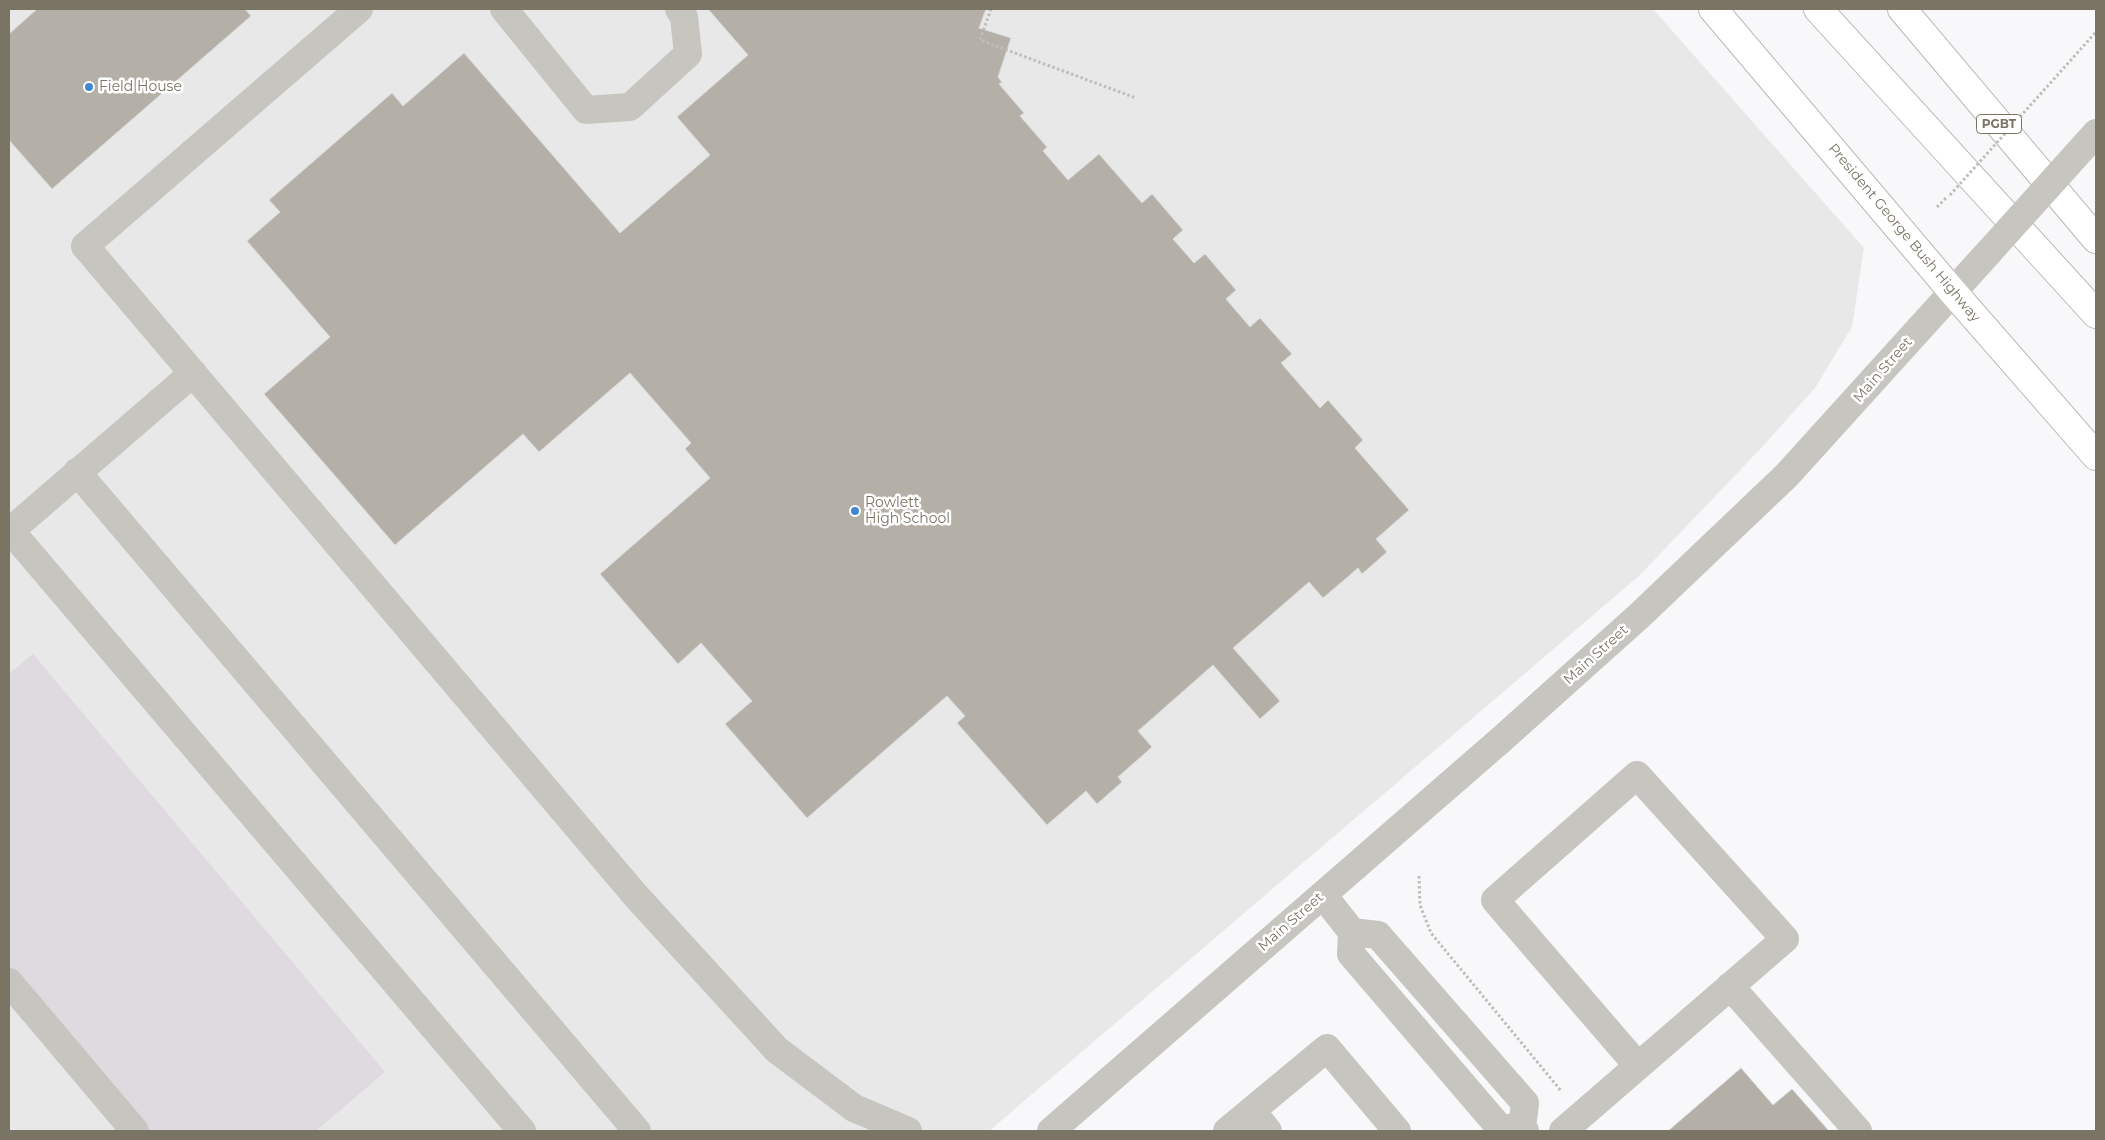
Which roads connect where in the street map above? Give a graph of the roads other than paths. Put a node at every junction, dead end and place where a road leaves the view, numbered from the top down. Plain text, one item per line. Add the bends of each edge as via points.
1 (359, 9) edge
2 (504, 9) edge
3 (679, 9) edge
4 (1712, 9) edge
5 (1818, 9) edge
6 (1902, 9) edge
7 (2096, 133) edge
8 (2096, 239) edge
9 (1952, 291) junction
10 (2096, 314) edge
11 (193, 373) junction
12 (2096, 456) edge
13 (77, 472) junction
14 (10, 531) edge
15 (1323, 895) junction
16 (1352, 932) junction
17 (9, 982) edge
18 (1730, 986) junction
19 (1430, 996) junction
20 (1405, 1017) junction
21 (1638, 1066) junction
22 (1260, 1121) edge
23 (1573, 1123) edge
24 (1524, 1130) edge
25 (135, 1131) edge
26 (522, 1131) edge
27 (638, 1131) edge
28 (908, 1131) edge
29 (1051, 1131) edge
30 (1227, 1131) edge
31 (1397, 1131) edge
32 (1858, 1131) edge

1 - 11 street via 85,246
2 - 3 street via 586,110 630,107 688,54 684,17
4 - 9 main road, President George Bush Highway
5 - 10 main road
6 - 8 main road, PGBT
7 - 9 street, Main Street, bridge
9 - 12 main road, President George Bush Highway
9 - 15 street, Main Street via 1787,475 1511,732
11 - 13 street
11 - 28 street via 636,896 777,1050 854,1108
13 - 14 street
13 - 27 street
14 - 26 street
15 - 16 street
15 - 29 street, Main Street
16 - 19 street via 1378,935
16 - 20 street via 1351,954
17 - 25 street
18 - 21 street
18 - 21 street via 1785,939 1637,775 1496,900
18 - 32 street
19 - 20 street
19 - 24 street via 1525,1103
20 - 24 street via 1500,1128
21 - 23 street
22 - 30 street
22 - 31 street via 1327,1048

